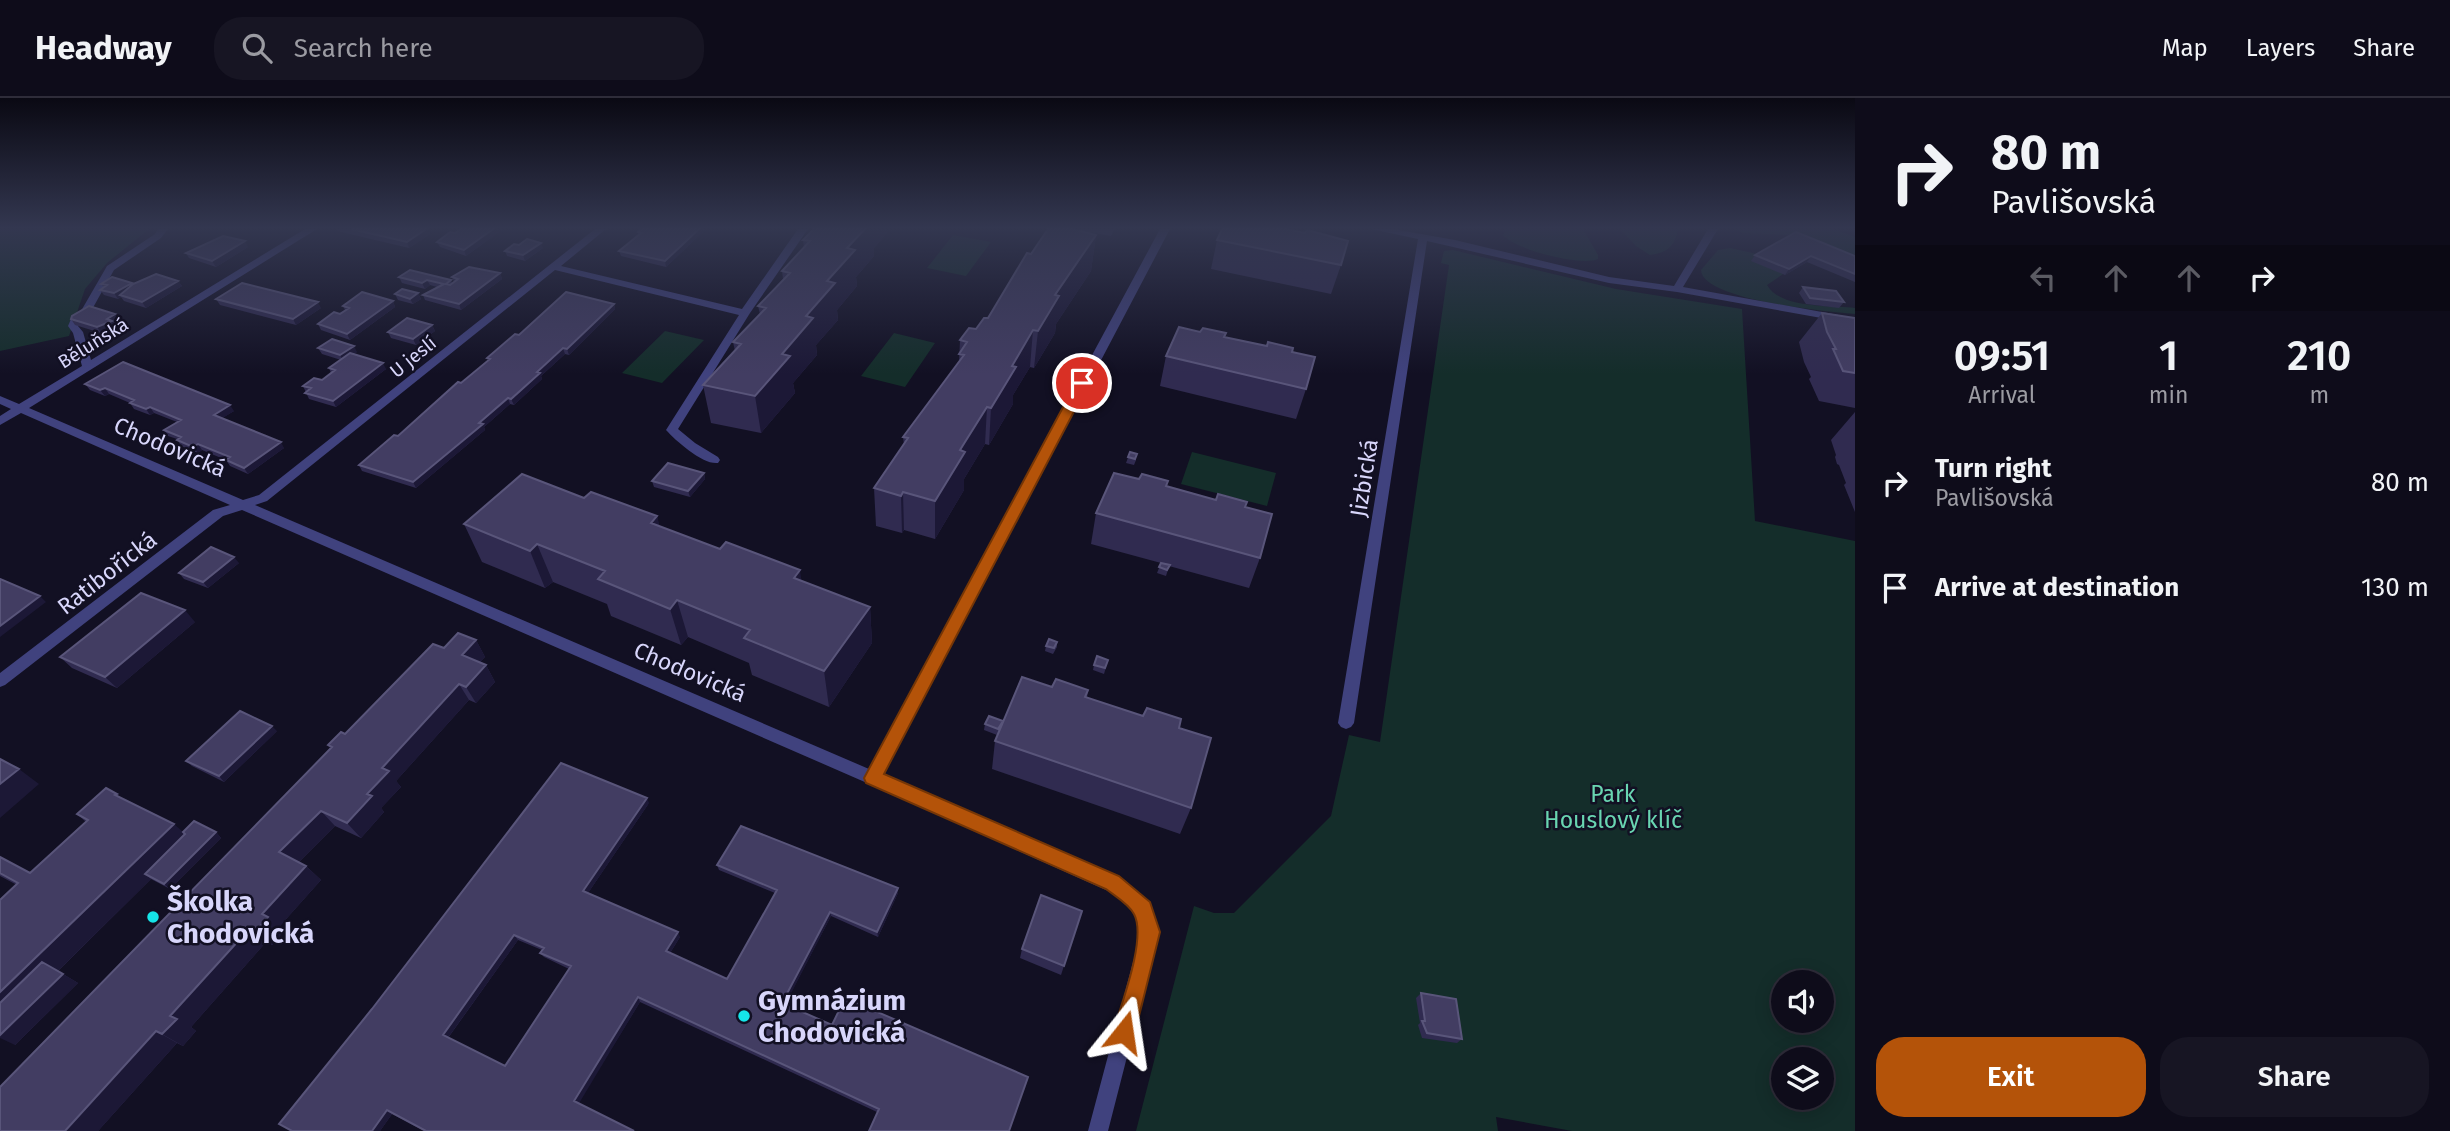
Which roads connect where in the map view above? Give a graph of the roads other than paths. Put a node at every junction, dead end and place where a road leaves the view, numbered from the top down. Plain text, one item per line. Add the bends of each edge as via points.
1 (105, 277) edge
2 (234, 277) edge
3 (541, 277) edge
4 (596, 277) edge
5 (770, 277) edge
6 (1139, 277) edge
7 (1417, 277) edge
8 (1597, 277) edge
9 (1684, 277) edge
10 (1677, 289) junction
11 (745, 313) junction
12 (1855, 321) edge
13 (88, 367) junction
14 (0, 400) edge
15 (20, 409) junction
16 (0, 421) edge
17 (714, 460) dead end
18 (243, 505) junction
19 (0, 681) edge
20 (1346, 723) dead end
21 (873, 778) junction
22 (1098, 1131) edge

1 - 13 street via 85,313 75,321
2 - 13 street, Běluňská
3 - 18 street, U jeslí via 263,498
4 - 11 street
5 - 11 street
6 - 21 street
7 - 20 street, Jizbická
8 - 10 street
9 - 10 street
10 - 12 street
11 - 17 street via 671,430
13 - 15 street, Běluňská
14 - 15 street, Chodovická
15 - 16 street, Běluňská
15 - 18 street, Chodovická
18 - 19 street, Ratibořická via 218,513
18 - 21 street, Chodovická
21 - 22 street, Chodovická via 1112,883 1143,909 1149,942

